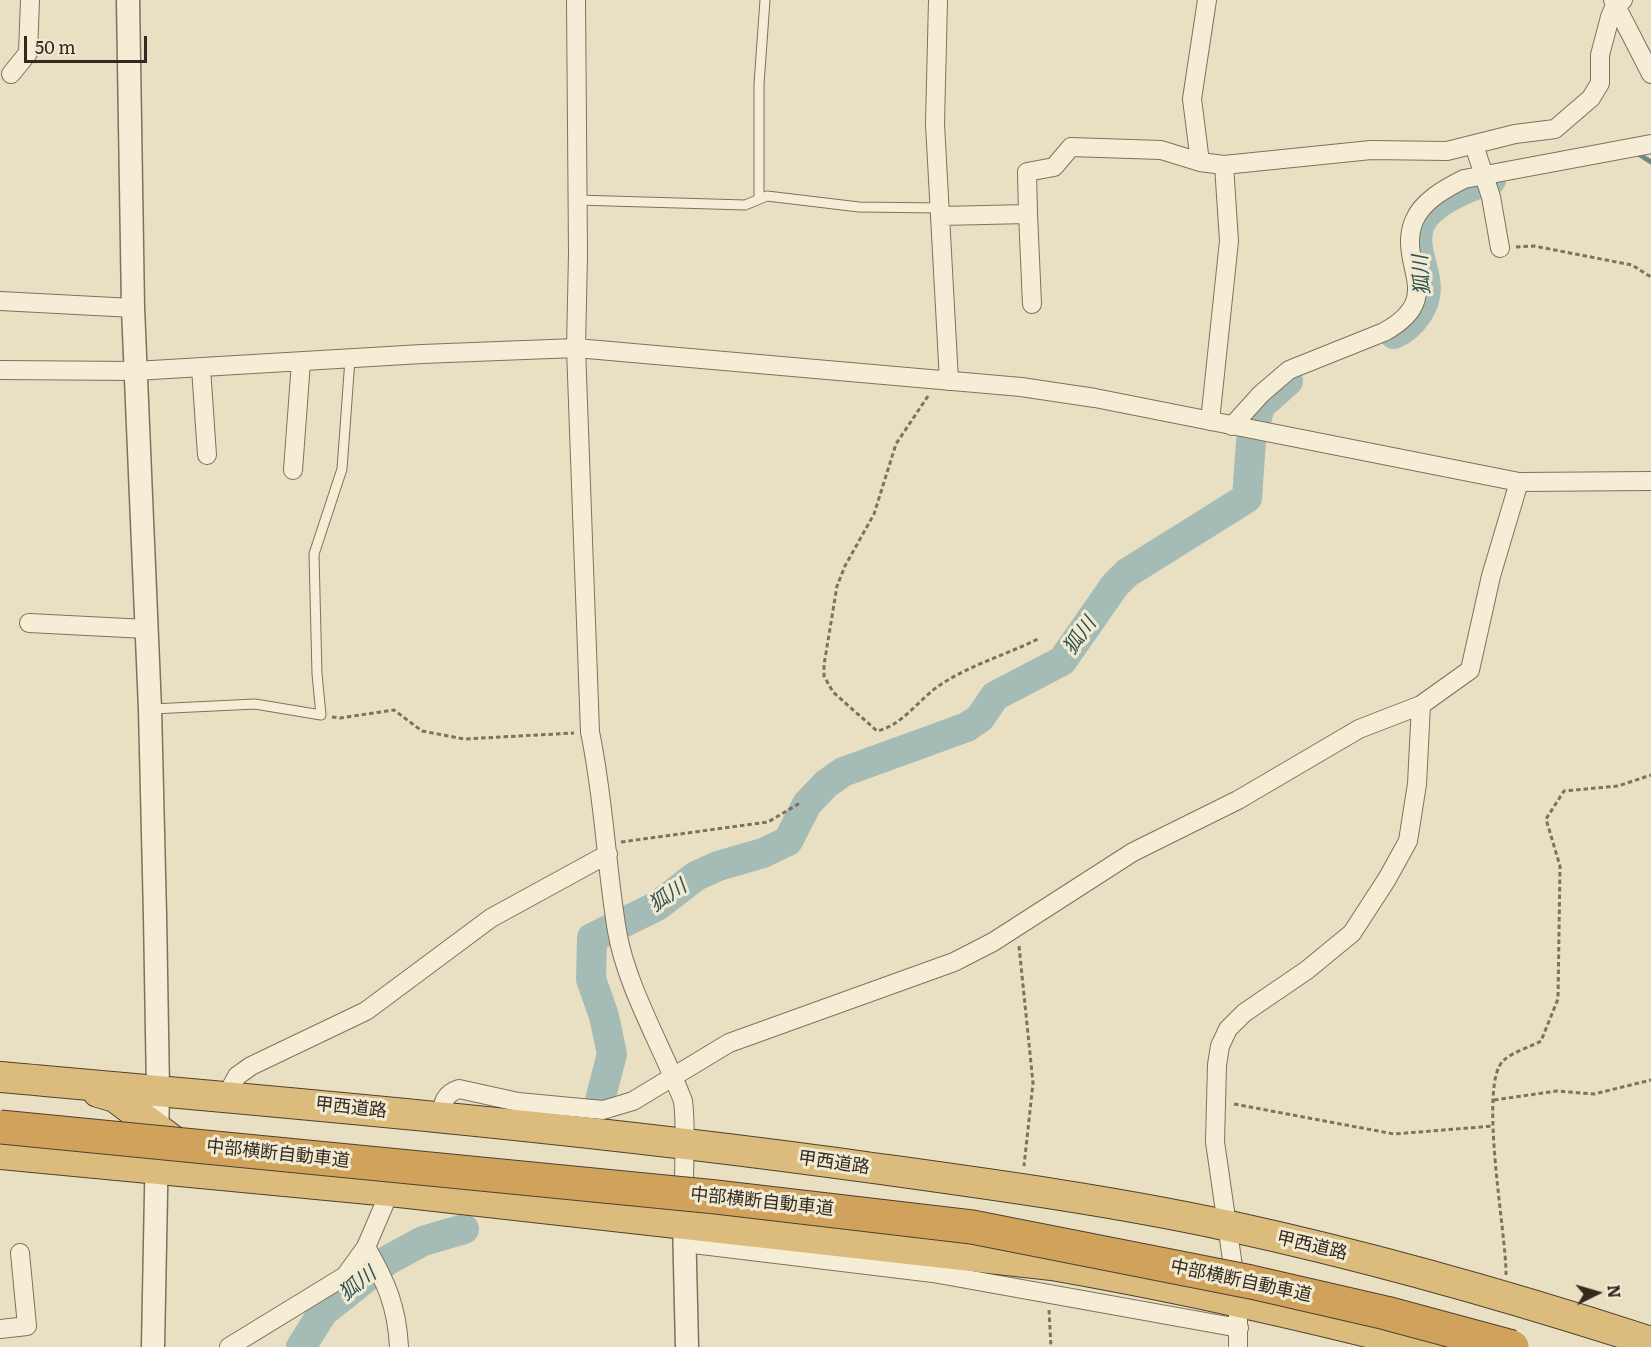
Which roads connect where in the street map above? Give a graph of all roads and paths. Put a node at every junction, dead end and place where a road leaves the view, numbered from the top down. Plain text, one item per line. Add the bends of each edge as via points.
1 (30, 0) edge
2 (128, 0) edge
3 (576, 0) edge
4 (765, 0) edge
5 (938, 0) edge
6 (1207, 0) edge
7 (1617, 3) edge
8 (11, 74) dead end
9 (1651, 74) edge
10 (1651, 144) edge
11 (1474, 145) junction
12 (1200, 162) junction
13 (1224, 165) junction
14 (1485, 176) junction
15 (759, 199) junction
16 (577, 200) junction
17 (940, 212) junction
18 (1028, 214) junction
19 (1500, 248) joint
20 (1651, 277) edge
21 (0, 301) edge
22 (1032, 304) dead end
23 (133, 308) junction
24 (576, 348) junction
25 (350, 359) junction
26 (301, 362) junction
27 (201, 368) junction
28 (0, 370) edge
29 (135, 371) junction
30 (945, 380) junction
31 (1210, 421) junction
32 (1233, 426) junction
33 (207, 454) dead end
34 (293, 470) dead end
35 (1519, 482) junction
36 (1651, 482) edge
37 (29, 623) dead end
38 (146, 629) junction
39 (1040, 638) dead end
40 (1421, 705) junction
41 (150, 709) junction
42 (321, 715) junction
43 (590, 732) junction
44 (1651, 776) edge
45 (800, 804) dead end
46 (608, 849) junction
47 (1018, 926) junction
48 (673, 1075) junction
49 (0, 1077) edge
50 (1651, 1080) edge
51 (69, 1083) junction
52 (158, 1090) junction
53 (226, 1096) junction
54 (1494, 1100) junction
55 (1216, 1101) junction
56 (440, 1117) junction
57 (1492, 1126) junction
58 (0, 1127) edge
59 (156, 1130) junction
60 (683, 1142) junction
61 (0, 1154) edge
62 (157, 1169) junction
63 (259, 1179) junction
64 (1020, 1189) junction
65 (390, 1191) junction
66 (1228, 1226) junction
67 (685, 1232) junction
68 (367, 1248) junction
69 (20, 1253) dead end
70 (1048, 1293) junction
71 (1502, 1295) junction
72 (1238, 1315) junction
73 (0, 1329) edge
74 (1651, 1342) edge
75 (153, 1347) edge
76 (229, 1347) edge
77 (399, 1347) edge
78 (687, 1347) edge
79 (1051, 1347) edge
80 (1238, 1347) edge
81 (1427, 1347) edge
82 (1512, 1347) edge

1 - 8 street via 28,52
2 - 23 street
3 - 16 street
4 - 15 lane via 759,84
5 - 17 street via 935,124
6 - 12 street via 1192,99
7 - 9 street
7 - 11 street via 1600,56 1600,83 1591,98 1555,129
10 - 14 street
11 - 13 street via 1447,151 1371,150
11 - 14 street
12 - 13 street
12 - 18 street via 1161,150 1071,147 1054,167 1027,172
13 - 31 street via 1228,241
14 - 19 street
14 - 32 street via 1464,179 1446,188 1414,220 1412,254 1418,278 1417,297 1403,319 1384,332 1289,370
15 - 16 lane via 745,205
15 - 17 lane via 767,196
16 - 24 street
17 - 18 street
17 - 30 street
18 - 22 street
19 - 20 path via 1534,246 1632,265
21 - 23 street
23 - 29 street
24 - 25 street
24 - 30 street
24 - 43 street
25 - 26 street
25 - 42 lane via 342,470 314,554
26 - 27 street
26 - 34 street
27 - 29 street
27 - 33 street
28 - 29 street
29 - 38 street
30 - 31 street via 1084,396
30 - 39 path via 909,421 896,444 874,514 837,586 824,665 828,685 877,731 893,725 957,674
31 - 32 street
32 - 35 street
35 - 36 street
35 - 40 street via 1491,576 1470,670
37 - 38 street
38 - 41 street
40 - 47 street via 1359,729 1238,800 1133,852
40 - 55 street via 1417,784 1408,841 1352,933 1228,1029 1217,1065
41 - 42 lane via 255,704
41 - 52 street
42 - 43 path via 340,718 394,710 422,731 464,739
43 - 46 street via 601,782
44 - 54 path via 1618,786 1564,790 1546,819 1560,866 1558,999 1541,1041 1503,1060 1495,1072
45 - 46 path via 768,822
46 - 48 street via 617,932 634,984
46 - 53 street via 491,918 366,1011 251,1066 237,1076
47 - 48 street via 954,962 729,1044
47 - 64 path via 1033,1083
48 - 56 street via 633,1101 603,1110 518,1102 459,1089 443,1101
48 - 60 street via 686,1119
49 - 51 highway, 甲西道路
50 - 54 path via 1594,1094 1557,1091
51 - 52 highway, 甲西道路
51 - 59 highway via 115,1097
52 - 53 highway, 甲西道路
52 - 59 street
53 - 56 highway, 甲西道路
54 - 57 path
55 - 57 path via 1394,1134
55 - 66 street via 1215,1142
56 - 60 highway, 甲西道路
57 - 71 path via 1506,1273
58 - 82 highway, 中部横断自動車道, bridge via 704,1196 972,1227 1251,1282
59 - 62 street
59 - 63 highway via 205,1162
60 - 64 highway, 甲西道路
60 - 67 street
61 - 62 highway
62 - 63 highway
62 - 75 street
63 - 65 highway
64 - 66 highway, 甲西道路
65 - 67 highway
65 - 68 street
66 - 71 highway, 甲西道路
66 - 72 street
67 - 70 street
67 - 72 highway via 1052,1265 1150,1282
67 - 78 street
68 - 76 street via 345,1276
68 - 77 street via 388,1284 398,1322
69 - 73 street via 27,1326
70 - 72 street
70 - 79 path
71 - 74 highway, 甲西道路
72 - 80 street
72 - 81 highway

